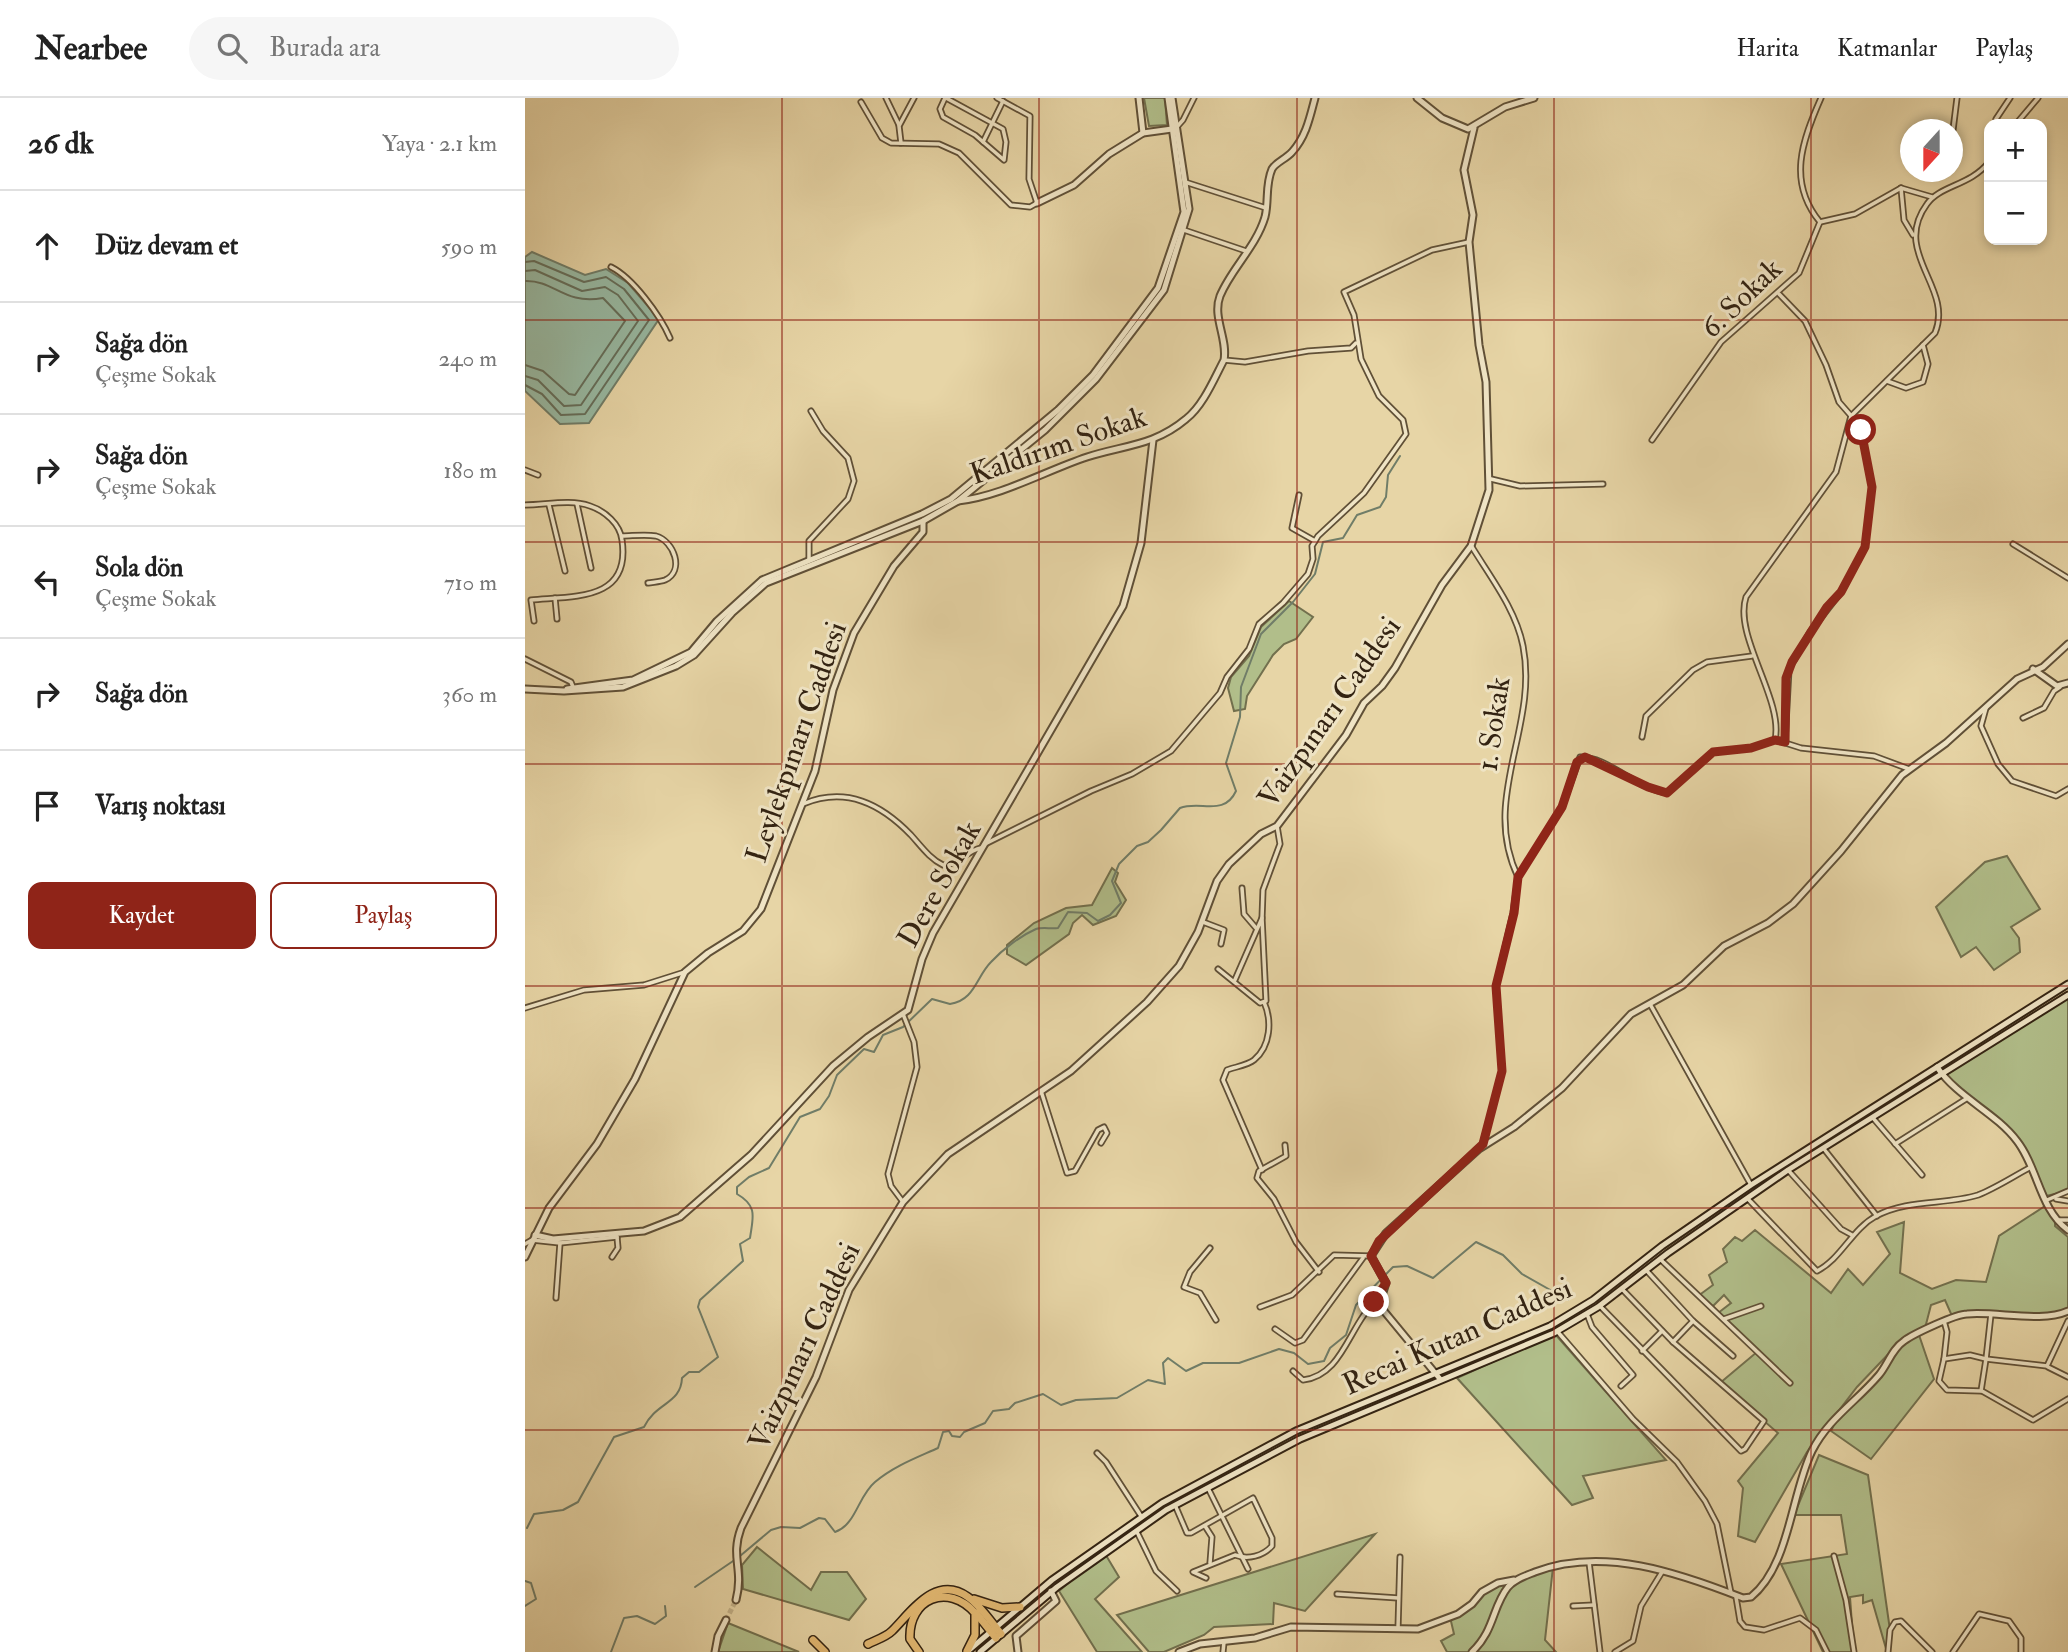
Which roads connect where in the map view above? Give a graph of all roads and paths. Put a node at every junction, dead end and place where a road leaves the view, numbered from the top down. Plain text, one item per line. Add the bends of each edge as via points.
1 (886, 98) edge
2 (914, 98) edge
3 (946, 98) edge
4 (997, 98) edge
5 (1139, 98) edge
6 (1170, 98) edge
7 (1194, 98) edge
8 (1315, 98) edge
9 (1417, 98) edge
10 (1503, 98) edge
11 (1534, 98) edge
12 (1821, 98) edge
13 (1957, 98) edge
14 (2010, 98) edge
15 (2038, 98) edge
16 (861, 102) dead end
17 (1003, 102) junction
18 (1505, 107) junction
19 (1954, 119) edge
20 (1996, 119) dead end
21 (2020, 119) edge
22 (993, 122) junction
23 (899, 126) junction
24 (1473, 128) junction
25 (1173, 129) junction
26 (1143, 133) junction
27 (982, 142) junction
28 (901, 143) junction
29 (1984, 167) edge
30 (1182, 183) junction
31 (1901, 188) junction
32 (1933, 197) junction
33 (1037, 202) junction
34 (1266, 208) junction
35 (1820, 222) junction
36 (1184, 230) junction
37 (1914, 237) junction
38 (1469, 242) junction
39 (1248, 252) junction
40 (611, 267) dead end
41 (1779, 294) junction
42 (670, 338) dead end
43 (1356, 343) junction
44 (1923, 345) junction
45 (1224, 360) junction
46 (1887, 381) junction
47 (811, 411) dead end
48 (1851, 416) junction
49 (1153, 440) junction
50 (1652, 440) dead end
51 (525, 470) edge
52 (538, 475) dead end
53 (1491, 479) junction
54 (1603, 484) dead end
55 (1299, 495) dead end
56 (955, 500) junction
57 (549, 504) junction
58 (577, 504) junction
59 (525, 505) edge
60 (922, 518) junction
61 (622, 536) junction
62 (1315, 541) junction
63 (2013, 544) dead end
64 (1471, 546) junction
65 (810, 563) junction
66 (590, 568) dead end
67 (565, 571) dead end
68 (2068, 578) edge
69 (648, 583) dead end
70 (555, 598) junction
71 (557, 619) dead end
72 (534, 621) dead end
73 (2068, 644) edge
74 (1752, 656) junction
75 (525, 659) edge
76 (2033, 669) junction
77 (2068, 683) edge
78 (2060, 687) junction
79 (525, 688) edge
80 (574, 688) junction
81 (1987, 706) junction
82 (2023, 718) dead end
83 (1642, 737) dead end
84 (1775, 740) junction
85 (1785, 742) junction
86 (1909, 769) junction
87 (2068, 789) edge
88 (800, 805) junction
89 (1277, 826) junction
90 (985, 845) junction
91 (1518, 877) junction
92 (1242, 888) dead end
93 (1262, 918) junction
94 (1203, 922) junction
95 (1256, 928) junction
96 (1221, 944) dead end
97 (1218, 969) dead end
98 (685, 972) junction
99 (1234, 982) junction
100 (2068, 984) edge
101 (2068, 995) edge
102 (1264, 1002) junction
103 (1650, 1003) junction
104 (525, 1008) edge
105 (903, 1014) junction
106 (1937, 1067) junction
107 (1942, 1074) junction
108 (1041, 1091) junction
109 (1966, 1099) junction
110 (1873, 1118) junction
111 (1101, 1143) dead end
112 (1895, 1144) junction
113 (1285, 1145) dead end
114 (1479, 1149) junction
115 (1823, 1149) junction
116 (2032, 1166) junction
117 (1262, 1170) junction
118 (1788, 1170) junction
119 (1922, 1175) dead end
120 (1751, 1185) junction
121 (2068, 1191) edge
122 (1747, 1197) junction
123 (2051, 1199) junction
124 (2068, 1201) edge
125 (902, 1202) junction
126 (1877, 1216) junction
127 (2055, 1220) junction
128 (2068, 1220) edge
129 (2068, 1230) edge
130 (617, 1234) junction
131 (1852, 1235) junction
132 (534, 1238) junction
133 (561, 1243) junction
134 (525, 1244) edge
135 (1210, 1248) dead end
136 (1371, 1256) junction
137 (525, 1257) edge
138 (611, 1257) dead end
139 (1363, 1258) junction
140 (1660, 1259) junction
141 (1646, 1270) junction
142 (1319, 1272) junction
143 (1622, 1289) junction
144 (556, 1298) dead end
145 (1379, 1299) junction
146 (1600, 1306) junction
147 (1761, 1306) dead end
148 (1260, 1307) dead end
149 (2068, 1311) edge
150 (1587, 1314) junction
151 (1991, 1314) junction
152 (1724, 1319) junction
153 (1216, 1320) dead end
154 (1693, 1321) junction
155 (1944, 1321) junction
156 (2068, 1321) edge
157 (1275, 1329) dead end
158 (1557, 1331) junction
159 (1661, 1331) junction
160 (1674, 1342) junction
161 (1642, 1351) junction
162 (1733, 1356) dead end
163 (1944, 1359) junction
164 (1986, 1359) junction
165 (2047, 1366) junction
166 (1293, 1371) dead end
167 (1435, 1372) junction
168 (2068, 1377) edge
169 (1440, 1379) junction
170 (1790, 1383) dead end
171 (1621, 1386) dead end
172 (1981, 1391) junction
173 (2068, 1399) edge
174 (1097, 1453) dead end
175 (1207, 1488) junction
176 (1175, 1505) junction
177 (1141, 1516) junction
178 (1223, 1516) junction
179 (1205, 1526) junction
180 (1136, 1530) junction
181 (1834, 1556) dead end
182 (1400, 1557) dead end
183 (1243, 1558) junction
184 (1590, 1562) junction
185 (1209, 1564) junction
186 (1248, 1569) dead end
187 (1662, 1572) junction
188 (1206, 1578) dead end
189 (1517, 1579) junction
190 (1051, 1591) junction
191 (1177, 1591) dead end
192 (1337, 1594) dead end
193 (1733, 1594) junction
194 (1751, 1597) junction
195 (970, 1598) junction
196 (1398, 1598) junction
197 (736, 1600) tunnel mouth
198 (1594, 1605) junction
199 (1739, 1605) junction
200 (1573, 1606) dead end
201 (1020, 1607) junction
202 (975, 1613) junction
203 (726, 1620) tunnel mouth
204 (1398, 1630) junction
205 (996, 1633) junction
206 (813, 1640) dead end
207 (1224, 1642) junction
208 (868, 1644) dead end
209 (1930, 1651) edge
210 (715, 1652) edge
211 (825, 1652) edge
212 (919, 1652) edge
213 (967, 1652) edge
214 (980, 1652) edge
215 (1019, 1652) edge
216 (1179, 1652) edge
217 (1223, 1652) edge
218 (1472, 1652) edge
219 (1600, 1652) edge
220 (1615, 1652) edge
221 (1827, 1652) edge
222 (1854, 1652) edge
223 (1888, 1652) edge
224 (1953, 1652) edge
225 (2021, 1652) edge

1 - 23 street
2 - 23 street
3 - 22 street
3 - 27 street via 940,114
4 - 17 street
5 - 26 street
6 - 25 street
7 - 25 street via 1180,125
8 - 34 street via 1301,139 1292,153 1273,166
9 - 24 street via 1451,123
10 - 18 street
11 - 18 street
12 - 35 street via 1804,136 1801,171 1803,196
13 - 19 street
14 - 20 street
15 - 21 street
16 - 28 street via 882,138
17 - 22 street
17 - 33 street via 1030,116 1029,179
18 - 24 street
22 - 27 street
22 - 27 street via 1005,132 1004,160
23 - 28 street
24 - 38 street, Vaizpınarı Caddesi via 1464,165 1473,215
25 - 26 street
25 - 30 street
26 - 33 street via 1109,154 1074,185
28 - 33 street via 949,148 1011,205 1030,207
29 - 32 street via 1971,181
30 - 34 street
30 - 36 street via 1189,209
30 - 56 street via 1184,212 1158,288 1093,374
31 - 32 street
31 - 35 street via 1855,214
31 - 37 street via 1904,220
32 - 37 street
34 - 39 street
35 - 41 street, 6. Sokak via 1803,267
36 - 39 street
36 - 56 street via 1163,290 1096,379 1045,430
37 - 44 street via 1937,304 1937,327
38 - 43 street via 1432,250 1345,290 1344,298 1354,315
38 - 53 street, Vaizpınarı Caddesi via 1486,382
39 - 45 street via 1218,304
40 - 42 street via 624,273 661,317
41 - 48 street via 1805,321 1839,402
41 - 50 street, 6. Sokak via 1721,342
43 - 45 street via 1351,348 1245,362
43 - 62 street via 1375,391 1403,420 1406,434 1364,493
44 - 46 street
44 - 46 street via 1928,369 1923,382 1906,388
45 - 49 street, Kaldırım Sokak via 1191,415
46 - 48 street
47 - 65 street via 846,454 853,481 848,499 809,541
48 - 74 street via 1836,472 1748,593 1744,610
48 - 85 street via 1861,430 1872,487 1866,543 1841,592 1792,662 1786,678
49 - 56 street, Kaldırım Sokak
49 - 90 street, Dere Sokak via 1141,543 1123,606
51 - 52 street
53 - 54 street via 1520,486
53 - 64 street, Vaizpınarı Caddesi
55 - 62 street via 1292,528
56 - 60 street, Kaldırım Sokak
57 - 58 street
57 - 59 street
57 - 67 street
58 - 61 street via 602,512
58 - 66 street
60 - 65 street, Kaldırım Sokak
60 - 88 street, Leylekpınarı Caddesi via 923,532 894,566 854,633 833,690 815,771
61 - 69 street via 656,536 672,549 676,566 672,573
61 - 70 street via 625,561 616,579 595,592
62 - 90 street via 1308,574 1259,625 1217,697 1171,751
63 - 68 street
64 - 89 street, Vaizpınarı Caddesi via 1441,585 1387,680 1364,703 1346,735
64 - 91 street, 1. Sokak via 1512,614 1524,651 1524,707 1503,817 1505,843
65 - 80 street, Kaldırım Sokak via 767,583 686,661 631,685
70 - 71 street
70 - 72 street via 531,600
73 - 76 street via 2043,667
74 - 83 street via 1707,662 1693,670 1646,716
74 - 84 street via 1762,671 1776,726
75 - 80 street via 571,681
76 - 78 street
76 - 81 street
77 - 78 street
78 - 82 street via 2044,708
79 - 80 street, Kaldırım Sokak
81 - 86 street
81 - 87 street via 1980,726 1983,738 2012,781 2056,796
84 - 85 street
84 - 91 street via 1713,752 1667,793 1580,757 1562,807
85 - 86 street via 1874,756
86 - 103 street via 1793,904 1724,946 1692,978
88 - 90 street via 827,796 860,799 889,813 943,866
88 - 98 street, Leylekpınarı Caddesi via 759,914 743,931
89 - 93 street via 1279,848 1263,890
89 - 94 street, Vaizpınarı Caddesi via 1229,864 1212,892
90 - 105 street, Dere Sokak via 933,933 911,1003
91 - 114 street via 1496,986 1502,1071
92 - 95 street via 1244,914
93 - 95 street
93 - 102 street
94 - 96 street via 1224,930
94 - 108 street, Vaizpınarı Caddesi via 1179,966 1147,1002 1095,1051
95 - 99 street
97 - 99 street
98 - 104 street via 644,985 584,990
98 - 132 street, Leylekpınarı Caddesi via 625,1098 591,1152 565,1182
99 - 102 street
100 - 106 street, Recai Kutan Caddesi
101 - 107 street, Recai Kutan Caddesi
102 - 117 street via 1270,1015 1266,1044 1254,1061 1227,1070 1223,1080
103 - 114 street via 1624,1020 1562,1088
103 - 120 street
105 - 125 street via 914,1041 917,1067 888,1174
105 - 130 street via 834,1066 751,1155 689,1211 661,1227
106 - 107 street
106 - 120 street, Recai Kutan Caddesi
107 - 109 street
107 - 110 street, Recai Kutan Caddesi
108 - 111 street via 1067,1173 1075,1171 1104,1127 1107,1133
108 - 125 street, Vaizpınarı Caddesi via 948,1154
109 - 112 street
109 - 116 street via 2008,1131
110 - 112 street
110 - 115 street, Recai Kutan Caddesi
112 - 119 street
113 - 117 street via 1286,1156
114 - 136 street via 1385,1233
115 - 118 street, Recai Kutan Caddesi
115 - 126 street
116 - 123 street
116 - 126 street via 1976,1195 1920,1202
117 - 142 street via 1258,1180
118 - 122 street, Recai Kutan Caddesi
118 - 131 street via 1841,1229
120 - 167 street, Recai Kutan Caddesi via 1550,1326
121 - 123 street
122 - 131 street via 1817,1271 1828,1266
122 - 140 street, Recai Kutan Caddesi
123 - 124 street
123 - 127 street
125 - 197 street, Vaizpınarı Caddesi via 849,1290 810,1390 741,1528 734,1551 741,1577
126 - 131 street
127 - 128 street
127 - 129 street
130 - 132 street
130 - 133 street
130 - 138 street via 618,1248
132 - 133 street
132 - 134 street
132 - 137 street, Leylekpınarı Caddesi
133 - 144 street
135 - 153 street via 1184,1287 1201,1293
136 - 139 street
136 - 145 street via 1385,1280
139 - 142 street via 1334,1255
139 - 157 street via 1303,1340 1295,1343
140 - 141 street, Recai Kutan Caddesi
140 - 152 street
141 - 143 street, Recai Kutan Caddesi
141 - 154 street
142 - 148 street via 1286,1298
143 - 146 street, Recai Kutan Caddesi
143 - 159 street
145 - 166 street via 1318,1379 1303,1380
145 - 167 street via 1382,1310
146 - 150 street, Recai Kutan Caddesi
146 - 161 street
147 - 152 street
149 - 151 street
150 - 158 street, Recai Kutan Caddesi
150 - 171 street via 1592,1327 1633,1375
151 - 155 street via 1967,1314
151 - 164 street
152 - 170 street
154 - 160 street
154 - 162 street
155 - 163 street
155 - 194 street via 1897,1346 1881,1372 1822,1433 1782,1545 1767,1578
156 - 165 street
158 - 169 street, Recai Kutan Caddesi
158 - 193 street via 1677,1462 1705,1501 1717,1524
159 - 160 street
159 - 161 street
160 - 161 street via 1764,1421 1745,1449 1741,1451
163 - 164 street via 1970,1354
163 - 172 street via 1938,1381 1947,1390
164 - 165 street
164 - 172 street
165 - 168 street
167 - 169 street
167 - 177 street, Recai Kutan Caddesi via 1296,1431
169 - 175 street, Recai Kutan Caddesi via 1300,1439
172 - 173 street via 2033,1420
174 - 177 street
175 - 176 street, Recai Kutan Caddesi
175 - 178 street
176 - 179 street via 1187,1533
176 - 180 street, Recai Kutan Caddesi
177 - 201 street, Recai Kutan Caddesi
178 - 179 street
178 - 183 street
178 - 183 street via 1247,1500 1256,1501 1272,1546 1266,1553
179 - 185 street via 1212,1537
180 - 190 street, Recai Kutan Caddesi
180 - 191 street via 1156,1571
181 - 222 street
182 - 196 street
183 - 185 street via 1235,1555
183 - 186 street
184 - 187 street via 1619,1562
184 - 189 street via 1545,1568
184 - 198 street
185 - 188 street via 1192,1572
187 - 193 street
187 - 220 street via 1641,1606 1633,1641
189 - 204 street via 1482,1592 1458,1614 1418,1629
189 - 218 street via 1503,1596 1489,1632
190 - 205 street, Recai Kutan Caddesi
190 - 215 street via 1056,1601 1016,1636
192 - 196 street
193 - 194 street
193 - 199 street
194 - 199 street
195 - 201 highway via 1002,1608
195 - 205 highway
195 - 208 highway via 951,1590 936,1592 922,1599 890,1633
196 - 204 street
198 - 200 street
198 - 219 street
199 - 221 street via 1740,1621 1753,1631 1793,1619 1809,1622
201 - 205 street, Recai Kutan Caddesi
202 - 205 highway
202 - 212 highway via 952,1596 929,1602 912,1618 909,1629
202 - 213 highway via 975,1635
203 - 210 street
204 - 207 street via 1303,1626
205 - 213 street, Recai Kutan Caddesi
205 - 214 street, Recai Kutan Caddesi
206 - 211 highway
207 - 216 street
207 - 217 street
209 - 223 street via 1901,1621 1890,1630
224 - 225 street via 1979,1614 2009,1621 2021,1637

